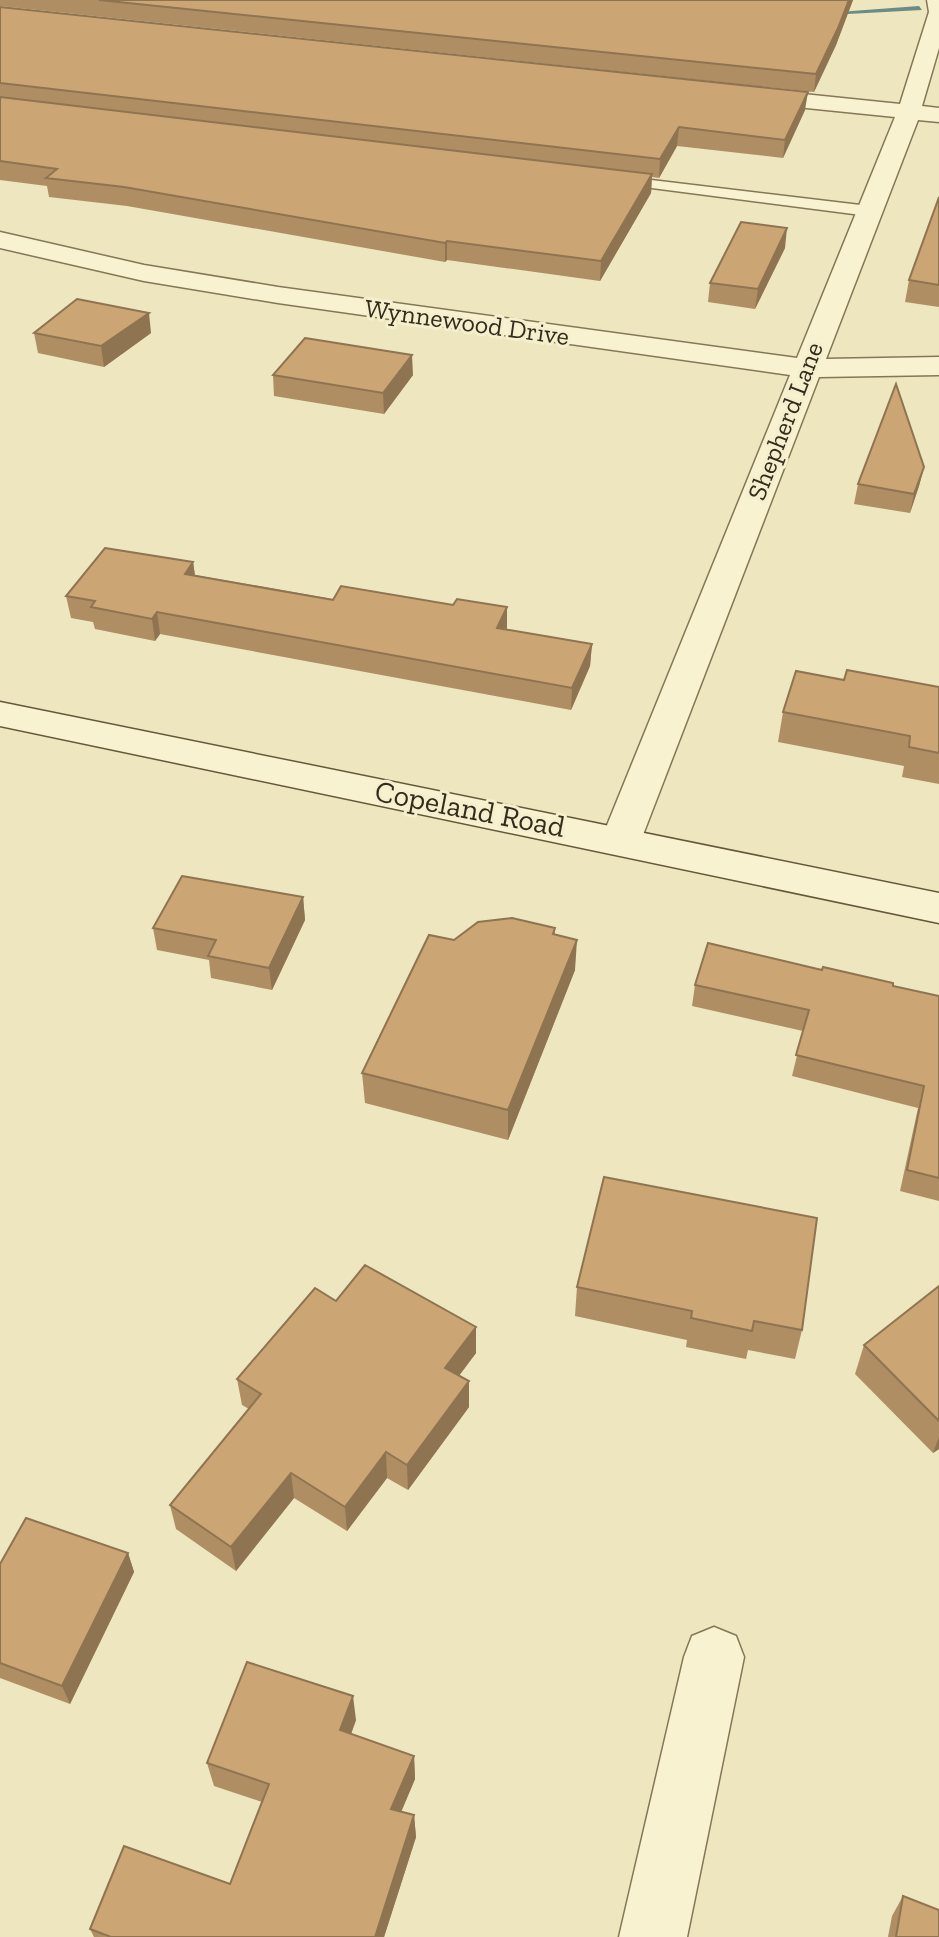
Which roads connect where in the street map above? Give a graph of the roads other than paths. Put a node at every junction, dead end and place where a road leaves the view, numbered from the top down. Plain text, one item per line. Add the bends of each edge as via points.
1 (937, 0) edge
2 (721, 92) edge
3 (924, 114) edge
4 (600, 178) edge
5 (869, 211) junction
6 (0, 240) edge
7 (939, 366) edge
8 (806, 368) junction
9 (0, 714) edge
10 (621, 840) junction
11 (939, 908) edge
12 (714, 1657) dead end
13 (653, 1937) edge

1 - 3 street, Shepherd Lane
2 - 3 street
3 - 5 street, Shepherd Lane
4 - 5 lane
5 - 8 street, Shepherd Lane
6 - 8 street, Wynnewood Drive via 144,273 278,295
7 - 8 street, Wynnewood Drive
8 - 10 street, Shepherd Lane
9 - 10 street, Copeland Road
10 - 11 street, Copeland Road
12 - 13 street

